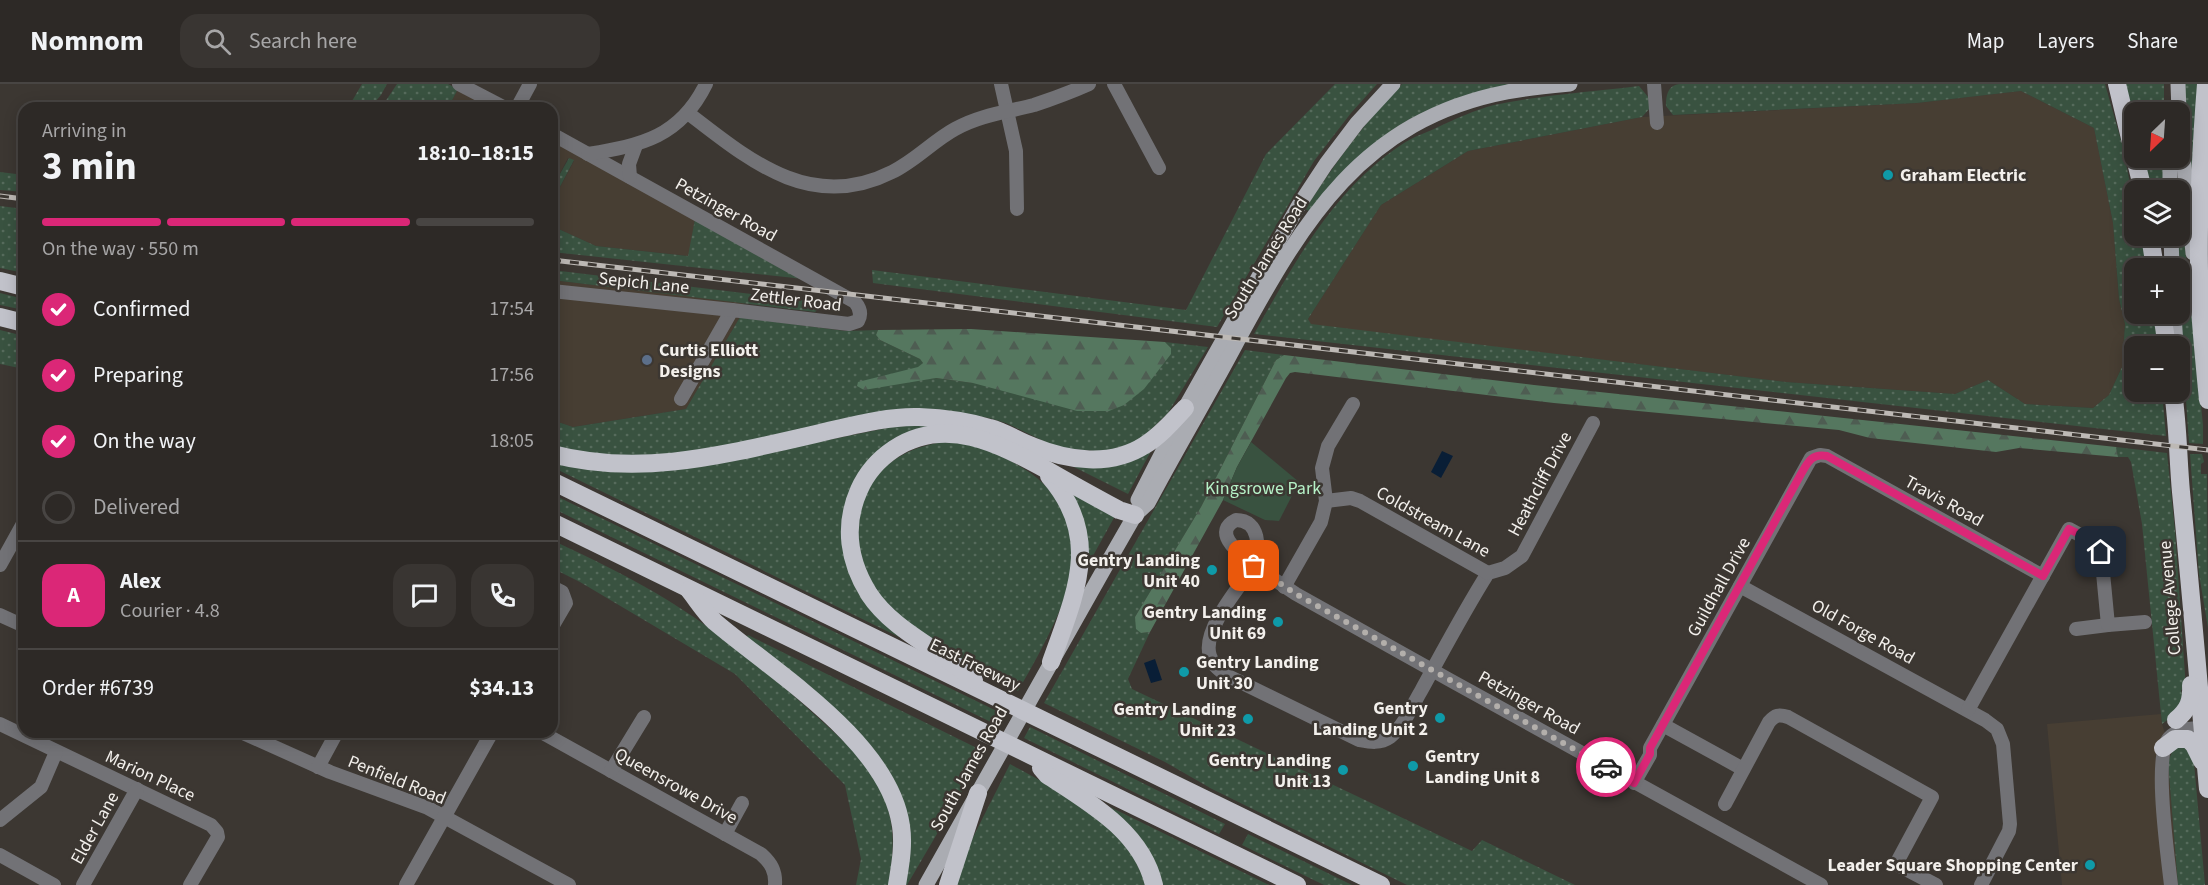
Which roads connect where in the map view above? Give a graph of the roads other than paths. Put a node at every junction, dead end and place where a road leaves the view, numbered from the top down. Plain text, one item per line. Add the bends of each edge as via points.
1 (459, 84) edge
2 (530, 84) edge
3 (706, 84) edge
4 (1001, 84) edge
5 (1089, 84) edge
6 (1114, 84) edge
7 (1393, 84) edge
8 (1570, 84) edge
9 (1654, 84) edge
10 (2117, 84) edge
11 (2170, 84) edge
12 (2178, 84) edge
13 (2206, 84) edge
14 (494, 102) edge
15 (520, 102) edge
16 (2170, 102) edge
17 (2179, 102) edge
18 (1007, 111) junction
19 (2124, 112) edge
20 (688, 113) junction
21 (1657, 123) dead end
22 (558, 137) edge
23 (636, 145) junction
24 (588, 154) junction
25 (1159, 168) dead end
26 (2184, 168) edge
27 (630, 177) junction
28 (1017, 209) dead end
29 (0, 281) edge
30 (18, 285) edge
31 (558, 292) edge
32 (732, 310) junction
33 (2200, 310) junction
34 (1244, 315) junction
35 (0, 317) edge
36 (18, 322) edge
37 (849, 324) joint
38 (1217, 366) junction
39 (681, 399) dead end
40 (2208, 400) edge
41 (2175, 402) edge
42 (1353, 404) dead end
43 (1185, 408) junction
44 (1593, 423) dead end
45 (1032, 447) junction
46 (558, 455) edge
47 (1827, 456) joint
48 (1042, 468) junction
49 (558, 484) edge
50 (1326, 501) junction
51 (1135, 515) junction
52 (558, 525) edge
53 (18, 533) edge
54 (2189, 556) junction
55 (0, 565) edge
56 (1488, 573) junction
57 (2043, 576) junction
58 (686, 586) junction
59 (1740, 586) junction
60 (1284, 587) junction
61 (558, 590) edge
62 (0, 615) edge
63 (558, 617) edge
64 (2194, 621) junction
65 (2145, 622) dead end
66 (18, 623) edge
67 (2108, 625) junction
68 (2076, 629) dead end
69 (2208, 655) edge
70 (1051, 662) junction
71 (1432, 670) junction
72 (991, 696) junction
73 (1968, 710) junction
74 (644, 717) dead end
75 (2175, 720) junction
76 (2205, 721) edge
77 (0, 724) edge
78 (1663, 725) junction
79 (18, 733) edge
80 (28, 738) edge
81 (254, 738) edge
82 (334, 738) edge
83 (489, 738) edge
84 (552, 738) edge
85 (2163, 748) junction
86 (56, 752) junction
87 (1028, 753) junction
88 (318, 767) junction
89 (1743, 769) junction
90 (2206, 769) junction
91 (611, 771) junction
92 (1631, 781) junction
93 (2162, 783) junction
94 (137, 789) junction
95 (2208, 789) edge
96 (978, 793) junction
97 (742, 803) dead end
98 (1725, 804) dead end
99 (444, 817) junction
100 (0, 820) edge
101 (725, 834) junction
102 (0, 855) edge
103 (561, 883) edge
104 (54, 885) edge
105 (83, 885) edge
106 (190, 885) edge
107 (406, 885) edge
108 (775, 885) edge
109 (897, 885) edge
110 (926, 885) edge
111 (948, 885) edge
112 (1154, 885) edge
113 (1298, 885) edge
114 (1381, 885) edge
115 (1821, 885) edge
116 (1936, 885) edge
117 (1981, 885) edge
118 (2171, 885) edge

1 - 14 street
2 - 15 street
3 - 20 street
4 - 18 street
5 - 18 street
6 - 25 street
7 - 34 main road, South James Road via 1326,164 1282,233
8 - 34 main road, South James Road via 1506,92 1448,110 1375,152 1348,174 1318,208
9 - 21 street
10 - 19 highway
11 - 16 main road
12 - 17 main road
13 - 33 highway via 2200,178
18 - 20 street via 956,128 911,160 867,183 822,187 766,169
18 - 28 street via 1016,151
20 - 23 street via 663,135
22 - 24 street, Petzinger Road
23 - 24 street
23 - 27 street via 629,164
24 - 27 street, Petzinger Road
26 - 33 main road
27 - 37 street, Petzinger Road via 855,302 861,317
29 - 30 highway
31 - 32 street, Sepich Lane
32 - 37 street, Zettler Road
32 - 39 street, Zettler Road
33 - 40 highway
34 - 38 main road, South James Road
35 - 36 highway
38 - 43 main road, South James Road
38 - 51 main road, South James Road via 1148,502
41 - 54 highway, College Avenue
42 - 50 street via 1328,447 1322,468
43 - 45 highway via 1149,442 1118,457 1080,459
43 - 51 main road, South James Road via 1138,499
44 - 56 street, Heathcliff Drive via 1522,556 1505,568
45 - 46 highway via 981,425 916,417 668,464 607,464
45 - 51 highway via 1123,501
47 - 57 street, Travis Road
47 - 59 street, Guildhall Drive via 1811,458
48 - 51 highway
48 - 70 highway via 1072,507 1080,536 1076,588
48 - 72 highway via 986,440 952,433 934,434 916,438 887,454 867,476 852,508 852,557 870,595 903,627 962,669
49 - 72 highway, East Freeway
50 - 56 street, Coldstream Lane via 1359,501
50 - 60 street via 1321,522
51 - 70 main road, South James Road
52 - 58 highway
53 - 55 street
54 - 64 highway, College Avenue
54 - 69 highway
56 - 71 street
57 - 67 street via 2069,529 2091,540 2101,552
57 - 73 street
58 - 87 highway
58 - 109 highway via 713,620 809,697 884,777 901,826
59 - 73 street, Old Forge Road
59 - 78 street, Guildhall Drive
60 - 71 street, Petzinger Road
60 - 71 street, Petzinger Road via 1254,566 1208,641 1209,656 1216,668 1359,740 1374,743 1389,738 1400,728
61 - 63 street via 566,603
62 - 66 street
64 - 75 highway via 2188,647 2192,696
64 - 76 highway, College Avenue
65 - 67 street
67 - 68 street
70 - 96 main road, South James Road
71 - 92 street, Petzinger Road
72 - 114 highway, East Freeway
73 - 117 street, Old Forge Road via 1997,729 2003,744 2010,824
74 - 91 street
75 - 76 street
75 - 93 street via 2161,732 2155,745 2155,765
76 - 85 street via 2176,732
76 - 90 highway, College Avenue
77 - 79 street, Marion Place
78 - 89 street
78 - 92 street, Guildhall Drive via 1650,754
80 - 86 street, Marion Place
81 - 88 street, Penfield Road
82 - 88 street
83 - 99 street
84 - 91 street, Queensrowe Drive
85 - 90 highway via 2175,739 2188,739
85 - 93 street
86 - 94 street, Marion Place
86 - 100 street via 41,787
87 - 112 highway via 1047,775 1124,831 1145,860
87 - 113 highway
88 - 99 street, Penfield Road
89 - 98 street
89 - 116 street via 1769,722 1781,715 1932,797 1896,864
90 - 95 highway, College Avenue
91 - 101 street, Queensrowe Drive
92 - 115 street, Petzinger Road
93 - 118 street
94 - 105 street, Elder Lane
94 - 106 street, Marion Place via 211,825 217,832
96 - 110 main road, South James Road
96 - 111 highway
97 - 101 street
99 - 103 street, Penfield Road
99 - 107 street
101 - 108 street, Queensrowe Drive via 771,863
102 - 104 street

